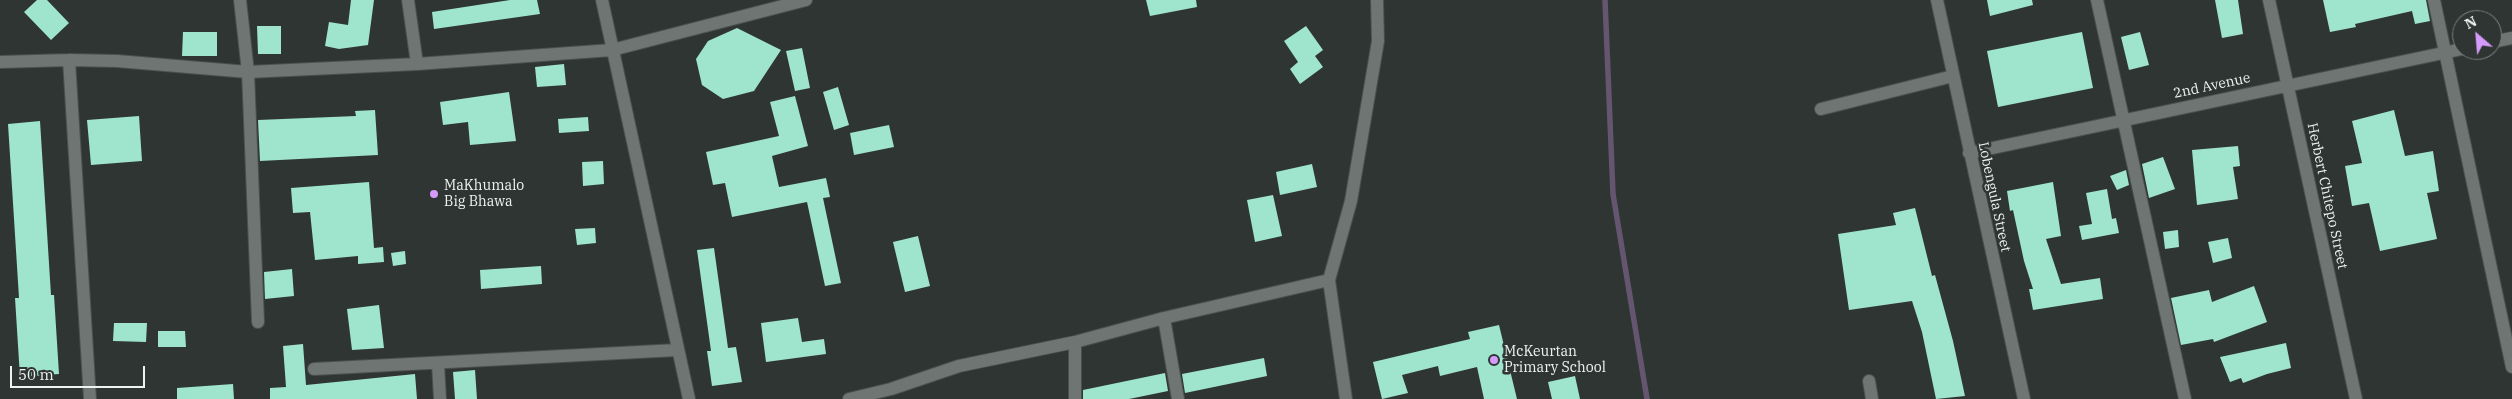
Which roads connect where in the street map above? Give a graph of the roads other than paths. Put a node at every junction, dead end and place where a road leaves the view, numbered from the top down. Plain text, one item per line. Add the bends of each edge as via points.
1 (240, 0) edge
2 (408, 0) edge
3 (602, 0) edge
4 (806, 0) edge
5 (1377, 0) edge
6 (1937, 0) edge
7 (2097, 0) edge
8 (2270, 0) edge
9 (2434, 0) edge
10 (612, 50) junction
11 (2452, 50) edge
12 (2443, 52) junction
13 (69, 60) junction
14 (0, 62) edge
15 (417, 64) junction
16 (248, 72) junction
17 (1953, 76) junction
18 (2288, 85) junction
19 (1821, 109) dead end
20 (2123, 121) junction
21 (1969, 153) junction
22 (1329, 280) junction
23 (1164, 318) junction
24 (258, 322) dead end
25 (1075, 342) junction
26 (677, 350) junction
27 (438, 364) junction
28 (2512, 367) edge
29 (314, 369) dead end
30 (1869, 381) dead end
31 (90, 399) edge
32 (440, 399) edge
33 (689, 399) edge
34 (849, 399) edge
35 (1075, 399) edge
36 (1178, 399) edge
37 (1346, 399) edge
38 (1872, 399) edge
39 (2024, 399) edge
40 (2185, 399) edge
41 (2356, 399) edge

1 - 16 street
2 - 15 street
3 - 10 street
4 - 10 street
5 - 22 street via 1378,41 1353,191
6 - 17 street, Lobengula Street
7 - 20 street
8 - 18 street, Herbert Chitepo Street
9 - 12 street
10 - 15 street
10 - 26 street
11 - 12 street, 2nd Avenue
12 - 18 street, 2nd Avenue
12 - 28 street
13 - 14 street
13 - 16 street
13 - 31 street
15 - 16 street
16 - 24 street
17 - 19 street
17 - 21 street, Lobengula Street
18 - 20 street, 2nd Avenue
18 - 41 street, Herbert Chitepo Street
20 - 21 street, 2nd Avenue
20 - 40 street
21 - 39 street, Lobengula Street
22 - 23 street
22 - 37 street
23 - 25 street
23 - 36 street
25 - 34 street via 959,366 892,389
25 - 35 street
26 - 27 street
26 - 33 street
27 - 29 street
27 - 32 street
30 - 38 street

